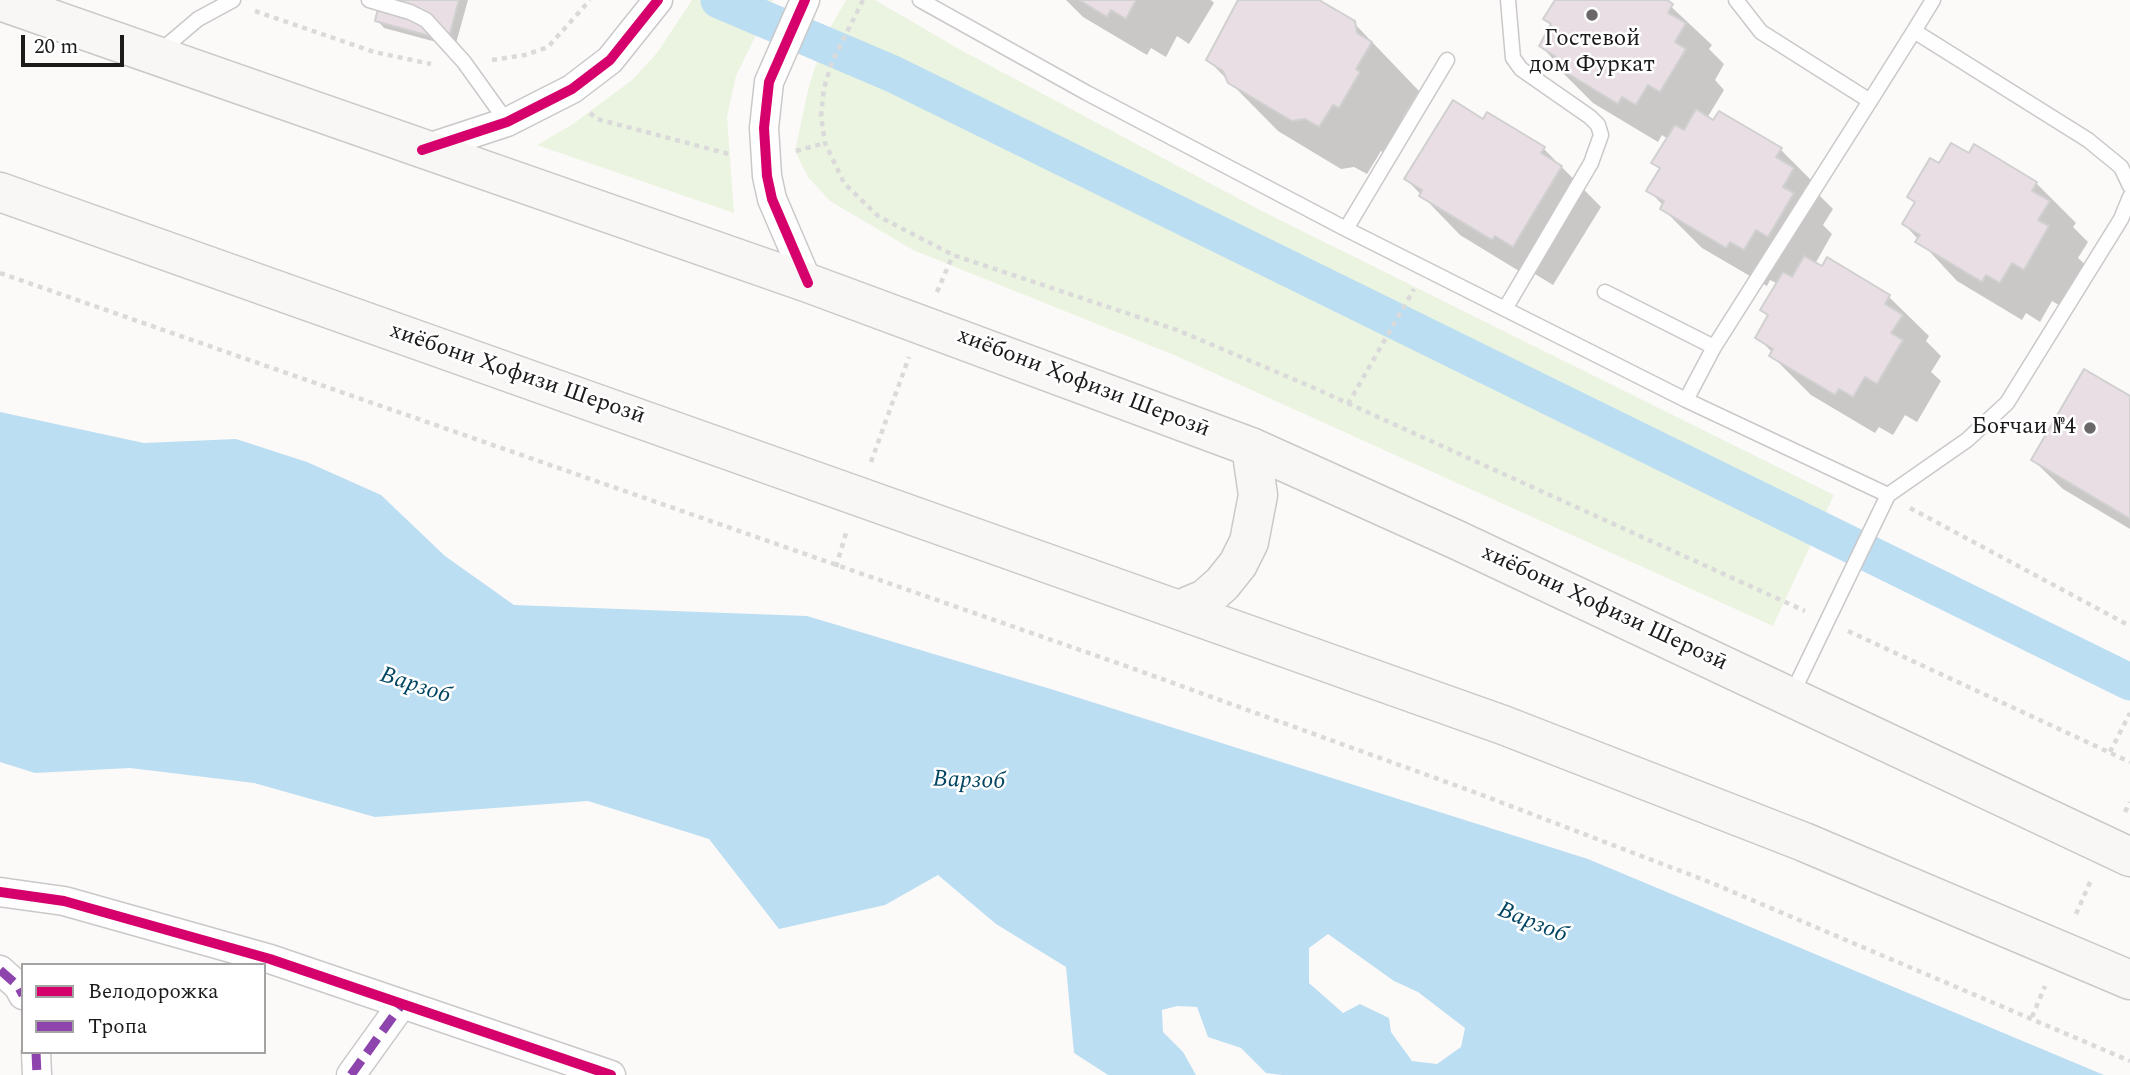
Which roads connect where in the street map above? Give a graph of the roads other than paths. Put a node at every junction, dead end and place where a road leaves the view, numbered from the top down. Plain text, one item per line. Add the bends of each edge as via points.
1 (233, 0) edge
2 (369, 0) edge
3 (659, 0) edge
4 (805, 0) edge
5 (920, 0) edge
6 (1508, 0) edge
7 (1736, 0) edge
8 (1933, 0) edge
9 (0, 1) edge
10 (1914, 31) junction
11 (155, 55) junction
12 (1447, 60) dead end
13 (1870, 101) junction
14 (507, 122) junction
15 (422, 150) junction
16 (2130, 186) edge
17 (0, 192) edge
18 (2130, 197) edge
19 (1346, 229) junction
20 (808, 283) junction
21 (1605, 292) dead end
22 (1505, 309) junction
23 (1714, 347) junction
24 (1686, 400) junction
25 (1251, 447) junction
26 (1888, 495) junction
27 (1179, 610) junction
28 (1790, 697) junction
29 (2130, 857) edge
30 (0, 892) edge
31 (0, 970) edge
32 (2130, 980) edge
33 (21, 991) edge
34 (402, 1004) junction
35 (36, 1054) edge
36 (37, 1075) edge
37 (351, 1075) edge
38 (611, 1075) edge

1 - 11 lane via 198,19
2 - 14 lane via 426,20 464,62
3 - 14 street via 631,38 592,76
4 - 20 street via 769,82 764,128 772,199
5 - 19 lane
6 - 22 lane via 1513,58 1521,69 1590,117 1601,135 1591,163
7 - 13 lane via 1761,32
8 - 10 lane
9 - 11 main road, хиёбони Ҳофизи Шерозӣ
10 - 13 lane
10 - 16 lane via 2097,147 2121,166
11 - 15 main road, хиёбони Ҳофизи Шерозӣ
12 - 19 lane
13 - 23 lane
14 - 15 street
15 - 20 main road, хиёбони Ҳофизи Шерозӣ
17 - 27 main road, хиёбони Ҳофизи Шерозӣ
18 - 26 lane via 2121,219 2007,403 1967,440
19 - 22 lane
20 - 25 main road, хиёбони Ҳофизи Шерозӣ
21 - 23 lane
22 - 24 lane
23 - 24 lane
24 - 26 lane
25 - 27 main road via 1258,495 1249,542 1222,584
25 - 28 main road, хиёбони Ҳофизи Шерозӣ
26 - 28 lane
27 - 32 main road, хиёбони Ҳофизи Шерозӣ via 1607,764
28 - 29 main road, хиёбони Ҳофизи Шерозӣ
30 - 34 street via 64,901 270,958
31 - 33 street
34 - 37 street
34 - 38 street
35 - 36 street

